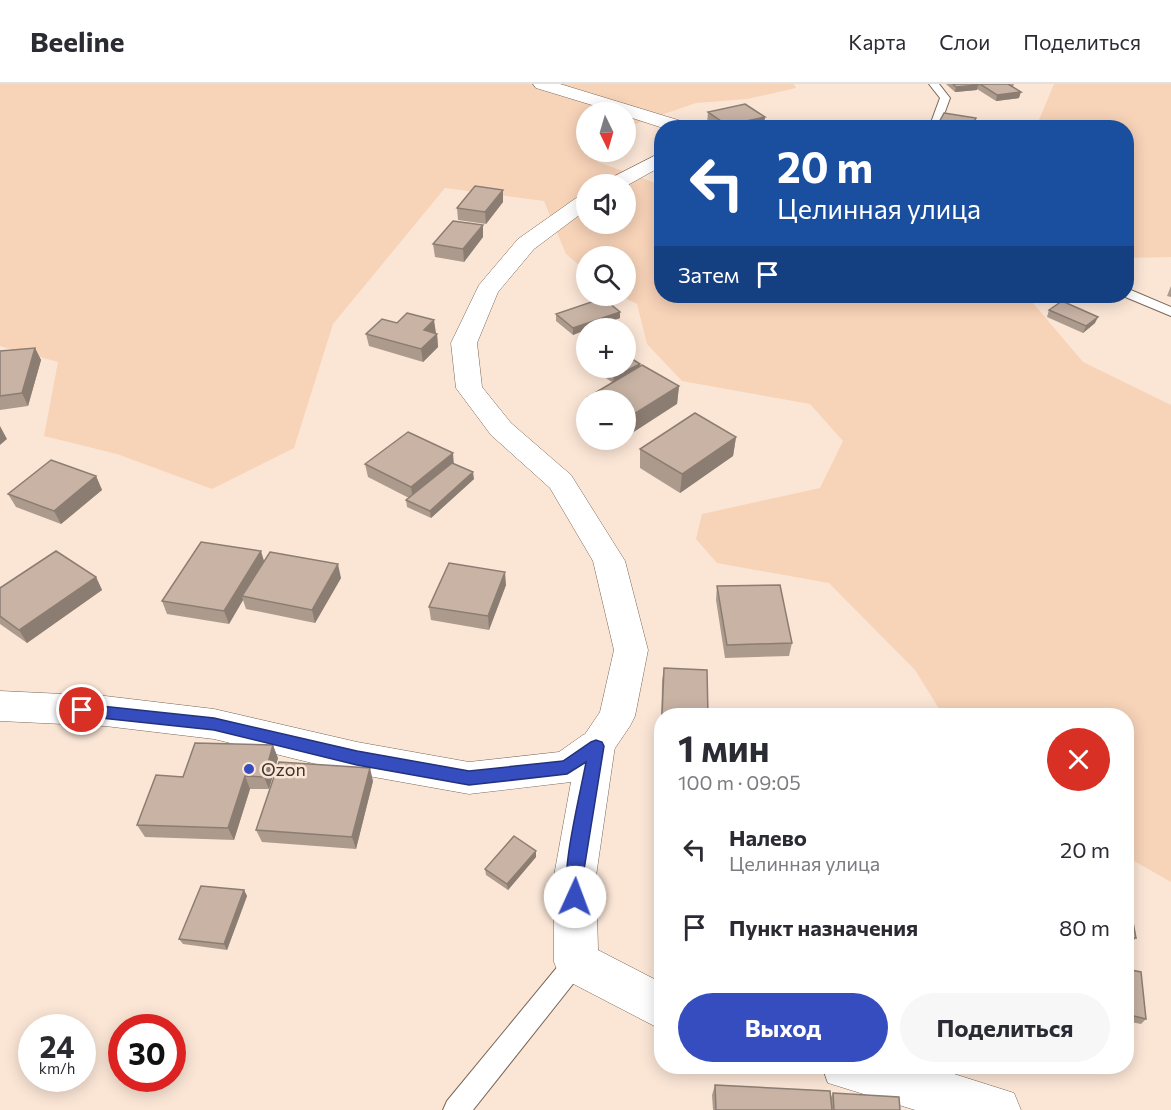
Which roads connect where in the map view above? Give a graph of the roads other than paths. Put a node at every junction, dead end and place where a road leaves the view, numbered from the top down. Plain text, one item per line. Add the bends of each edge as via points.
1 (542, 84) edge
2 (934, 84) edge
3 (658, 120) edge
4 (937, 120) edge
5 (654, 162) edge
6 (632, 174) edge
7 (576, 207) edge
8 (1134, 296) edge
9 (1171, 312) edge
10 (0, 706) edge
11 (596, 746) junction
12 (576, 962) junction
13 (654, 1004) edge
14 (873, 1074) edge
15 (456, 1110) edge
16 (997, 1110) edge

1 - 3 street
2 - 4 lane via 945,98
5 - 6 street
7 - 11 street via 526,244 487,290 464,343 469,388 501,429 561,482 609,561 631,650 617,716
8 - 9 lane
10 - 11 street via 105,711 214,724 357,758 469,778 567,767
11 - 12 street via 574,876
12 - 13 street
12 - 15 lane
14 - 16 street

